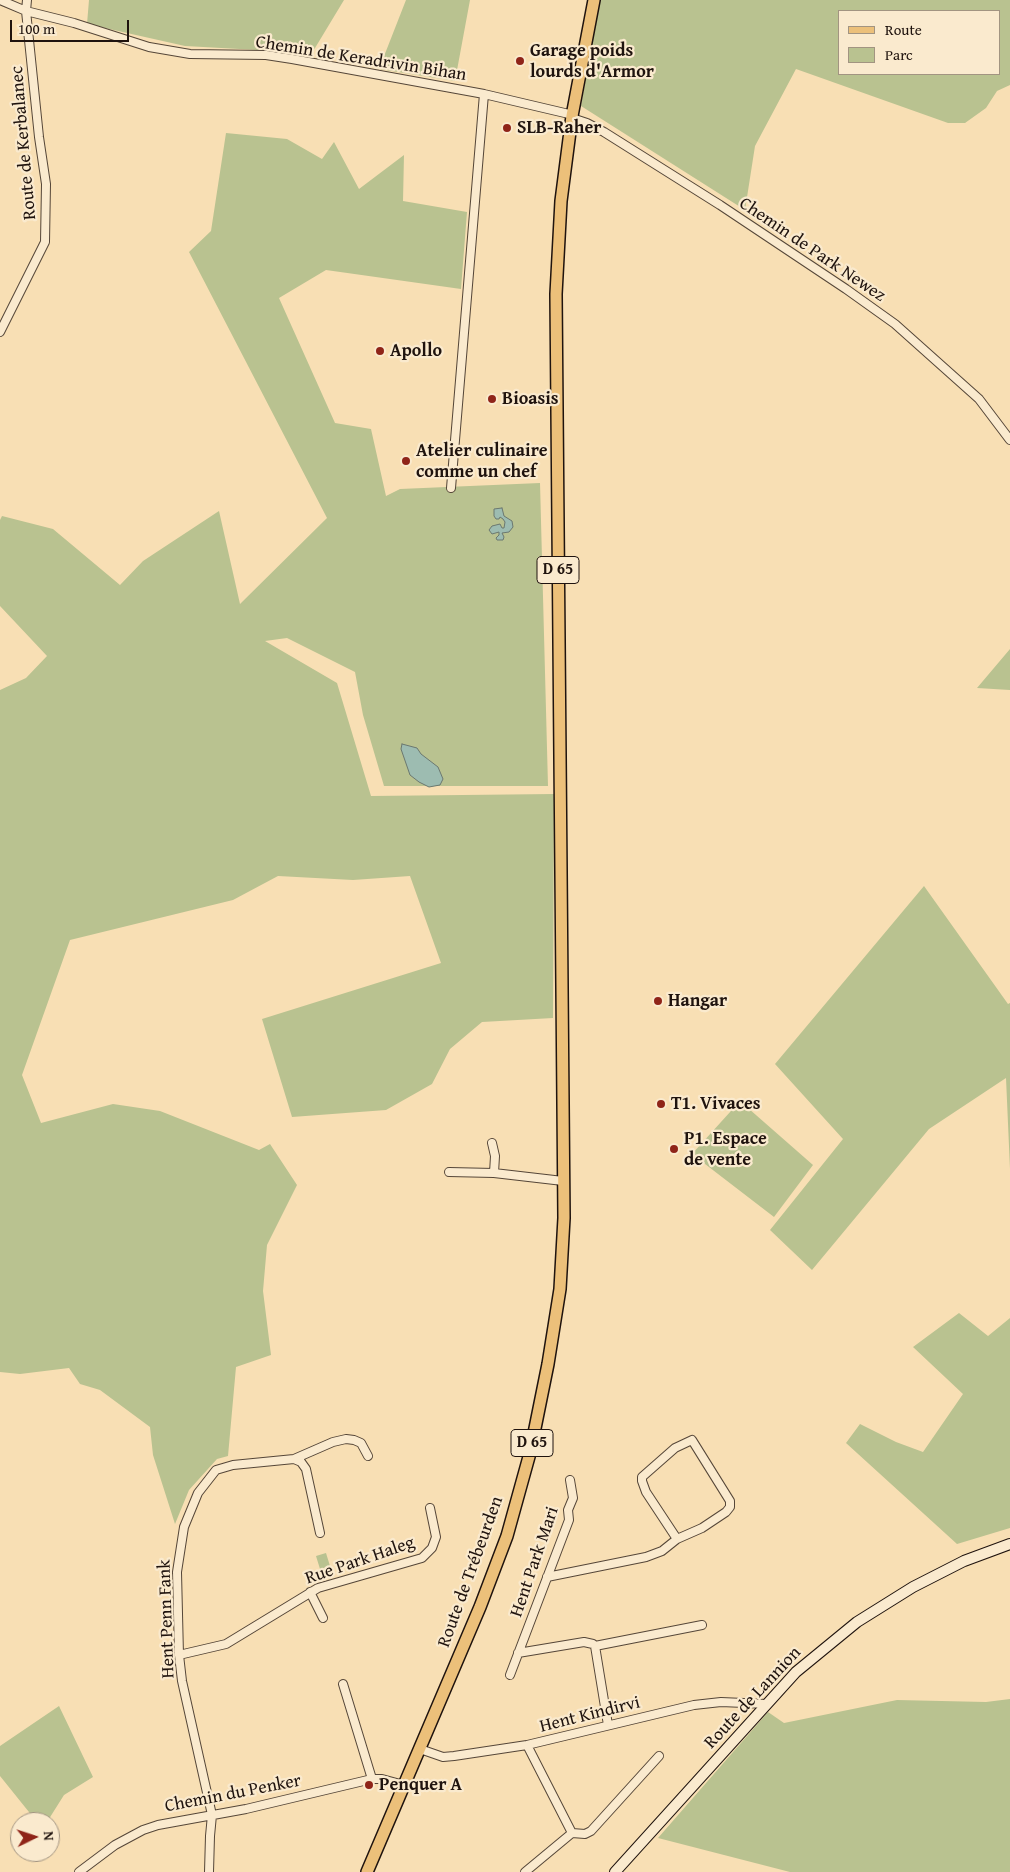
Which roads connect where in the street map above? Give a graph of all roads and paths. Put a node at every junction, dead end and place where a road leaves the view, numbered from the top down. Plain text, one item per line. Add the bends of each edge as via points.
1 (0, 0) edge
2 (27, 0) edge
3 (594, 0) edge
4 (26, 11) junction
5 (484, 94) junction
6 (572, 116) junction
7 (0, 332) edge
8 (1010, 440) edge
9 (451, 488) dead end
10 (492, 1143) dead end
11 (449, 1172) dead end
12 (494, 1173) junction
13 (564, 1181) junction
14 (368, 1456) dead end
15 (294, 1459) junction
16 (570, 1480) dead end
17 (430, 1508) dead end
18 (320, 1533) dead end
19 (677, 1540) junction
20 (1010, 1544) edge
21 (547, 1577) junction
22 (310, 1592) junction
23 (322, 1618) dead end
24 (702, 1624) dead end
25 (595, 1646) junction
26 (518, 1653) junction
27 (179, 1655) junction
28 (510, 1675) dead end
29 (344, 1684) dead end
30 (767, 1704) junction
31 (608, 1725) junction
32 (527, 1745) junction
33 (420, 1749) junction
34 (659, 1756) dead end
35 (372, 1780) junction
36 (404, 1785) junction
37 (212, 1815) junction
38 (572, 1834) junction
39 (79, 1872) edge
40 (209, 1872) edge
41 (367, 1872) edge
42 (526, 1872) edge
43 (615, 1872) edge

1 - 4 street, Chemin de Keradrivin Bihan
2 - 4 street, Route de Kerbalanec
3 - 6 main road, D 65
4 - 5 street, Chemin de Keradrivin Bihan via 168,51 200,55 266,55
4 - 7 street, Route de Kerbalanec via 46,184 47,226 38,259
5 - 6 street, Chemin de Keradrivin Bihan
5 - 9 street
6 - 8 street, Chemin de Park Newez via 604,132 720,205 895,324 979,399
6 - 13 main road, Route de Trébeurden / D 65 via 561,201 556,294
10 - 12 street
11 - 12 street
12 - 13 street
13 - 33 main road, Route de Trébeurden / D 65 via 560,1289 530,1453 507,1536
14 - 15 street, Hent Penn Fank via 361,1443 346,1439
15 - 18 street via 301,1462 306,1470
15 - 27 street, Hent Penn Fank via 224,1466 216,1470 198,1492 184,1526 178,1556
16 - 21 street, Hent Park Mari via 573,1498 568,1510 569,1520
17 - 22 street, Rue Park Haleg via 436,1537 432,1548 422,1558
19 - 19 street via 702,1528 730,1507 730,1501 692,1440 675,1448 642,1477 646,1492
19 - 21 street via 662,1552 646,1557
20 - 30 main road, Route de Lannion via 964,1561 913,1587 857,1622 796,1672
21 - 26 street, Hent Park Mari
22 - 23 street
22 - 27 street, Rue Park Haleg via 226,1644
24 - 25 street
25 - 26 street via 584,1642
25 - 31 street
26 - 28 street, Hent Park Mari
27 - 37 street, Hent Penn Fank
29 - 35 street
30 - 31 street, Hent Kindirvi via 721,1702 694,1705
30 - 43 main road, Route de Lannion
31 - 32 street, Hent Kindirvi
32 - 33 street, Hent Kindirvi via 443,1757
32 - 38 street
33 - 36 main road, Route de Trébeurden / D 65
34 - 38 street via 591,1831
35 - 36 street, Chemin du Penker via 382,1779
35 - 37 street, Chemin du Penker
36 - 41 main road, Route de Trébeurden / D 65
37 - 39 street, Chemin du Penker via 143,1830 115,1845
37 - 40 street, Hent Penn Fank
38 - 42 street

